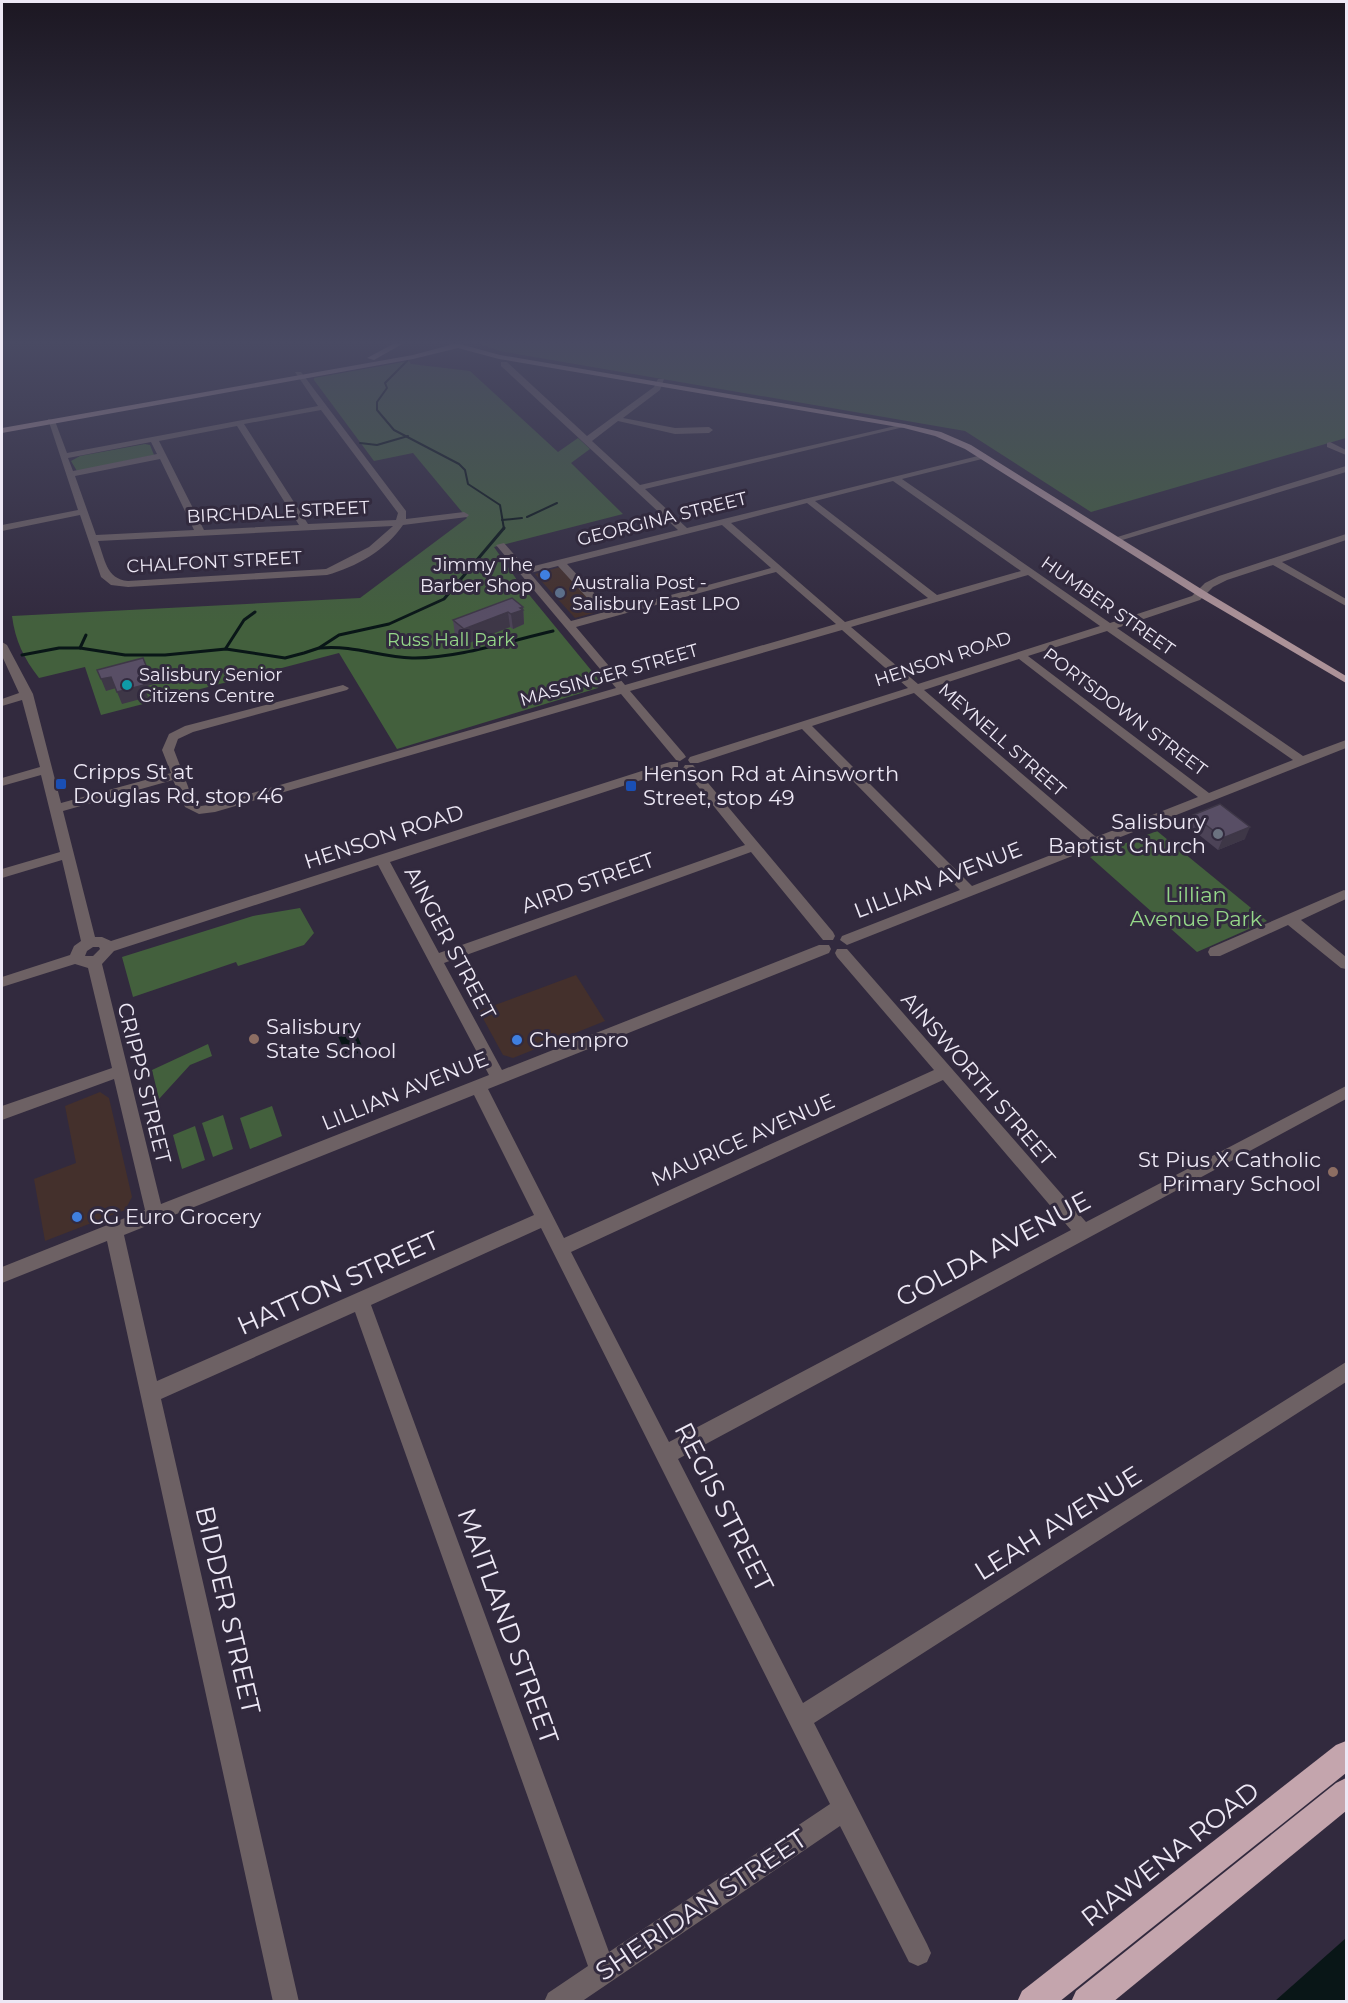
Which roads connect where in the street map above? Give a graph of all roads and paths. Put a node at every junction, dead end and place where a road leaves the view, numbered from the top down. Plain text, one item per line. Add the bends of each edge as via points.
1 (57, 436) edge
2 (167, 436) edge
3 (248, 436) edge
4 (346, 436) edge
5 (584, 436) edge
6 (593, 436) edge
7 (846, 436) edge
8 (944, 436) edge
9 (956, 436) edge
10 (154, 439) junction
11 (588, 440) junction
12 (1330, 445) dead end
13 (1347, 453) edge
14 (64, 456) junction
15 (163, 456) junction
16 (983, 456) junction
17 (1347, 469) edge
18 (70, 474) junction
19 (894, 478) junction
20 (639, 488) junction
21 (808, 500) junction
22 (83, 512) junction
23 (464, 515) dead end
24 (723, 521) junction
25 (402, 522) junction
26 (305, 527) junction
27 (2, 528) edge
28 (685, 531) junction
29 (200, 532) junction
30 (1347, 537) edge
31 (92, 538) junction
32 (1119, 538) junction
33 (501, 545) dead end
34 (1274, 561) junction
35 (560, 562) junction
36 (777, 569) junction
37 (524, 572) junction
38 (1028, 572) junction
39 (1204, 591) junction
40 (936, 599) junction
41 (1347, 603) edge
42 (608, 614) junction
43 (569, 625) junction
44 (843, 626) junction
45 (1108, 627) junction
46 (2, 645) edge
47 (1020, 655) junction
48 (1347, 680) edge
49 (343, 687) dead end
50 (915, 688) junction
51 (623, 690) junction
52 (27, 694) junction
53 (2, 703) edge
54 (803, 724) junction
55 (1347, 744) edge
56 (677, 761) junction
57 (1302, 761) junction
58 (692, 764) junction
59 (47, 769) junction
60 (177, 775) junction
61 (2, 782) edge
62 (1207, 798) junction
63 (57, 808) junction
64 (1094, 843) junction
65 (755, 846) junction
66 (68, 854) junction
67 (381, 860) junction
68 (2, 874) edge
69 (970, 892) junction
70 (1344, 895) dead end
71 (1290, 919) junction
72 (826, 942) junction
73 (89, 943) junction
74 (844, 947) junction
75 (107, 948) junction
76 (1215, 952) dead end
77 (76, 958) junction
78 (436, 960) junction
79 (94, 962) junction
80 (1347, 964) edge
81 (2, 982) edge
82 (120, 1071) junction
83 (944, 1073) junction
84 (498, 1078) junction
85 (478, 1086) junction
86 (1347, 1092) edge
87 (2, 1113) edge
88 (155, 1215) junction
89 (545, 1218) junction
90 (114, 1231) junction
91 (1083, 1231) junction
92 (561, 1248) junction
93 (2, 1275) edge
94 (360, 1301) junction
95 (1347, 1371) edge
96 (151, 1394) junction
97 (666, 1454) junction
98 (800, 1719) junction
99 (1347, 1755) edge
100 (1347, 1793) edge
101 (844, 1809) junction
102 (918, 1953) dead end
103 (603, 1971) junction
104 (286, 2001) edge
105 (557, 2001) edge
106 (1033, 2001) edge
107 (1087, 2001) edge

1 - 14 street, CHALFONT STREET
2 - 10 street
3 - 26 street
4 - 25 street via 401,509
5 - 11 street
6 - 11 street
7 - 20 street
8 - 16 main road
9 - 32 main road via 981,448
10 - 14 street
10 - 15 street
11 - 20 street
12 - 13 street
14 - 18 street, CHALFONT STREET
15 - 18 street
15 - 29 street
16 - 19 street, GEORGINA STREET
16 - 32 main road
17 - 32 street
18 - 22 street, CHALFONT STREET
19 - 21 street, GEORGINA STREET
19 - 38 street, HUMBER STREET
20 - 28 street
21 - 24 street, GEORGINA STREET
21 - 40 street
22 - 27 street
22 - 31 street, CHALFONT STREET
23 - 25 street, BIRCHDALE STREET
24 - 28 street, GEORGINA STREET
24 - 36 street, MEYNELL STREET
25 - 26 street, BIRCHDALE STREET
25 - 31 street, CHALFONT STREET via 394,533 354,561 327,572 152,583 122,584 108,579
26 - 29 street, BIRCHDALE STREET
28 - 35 street, GEORGINA STREET
29 - 31 street, BIRCHDALE STREET
30 - 34 street, HENSON ROAD
32 - 39 main road
33 - 37 street
34 - 39 street, HENSON ROAD via 1223,578
34 - 41 street
35 - 37 street, GEORGINA STREET
35 - 42 street
36 - 42 street
36 - 44 street, MEYNELL STREET
37 - 43 street
38 - 40 street, MASSINGER STREET
38 - 45 street, HUMBER STREET
39 - 45 street, HENSON ROAD via 1180,604
39 - 48 main road
40 - 44 street, MASSINGER STREET
42 - 43 street
43 - 51 street
44 - 50 street, MEYNELL STREET
44 - 51 street, MASSINGER STREET
45 - 47 street, HENSON ROAD
45 - 57 street, HUMBER STREET
46 - 52 street
47 - 50 street, HENSON ROAD
47 - 62 street, PORTSDOWN STREET
49 - 60 street via 189,729 173,737 168,750
50 - 54 street, HENSON ROAD
50 - 64 street, MEYNELL STREET
51 - 56 street
51 - 60 street, MASSINGER STREET via 215,808 199,810 189,804
52 - 53 street
52 - 59 street
54 - 58 street, HENSON ROAD
54 - 69 street
55 - 57 street, LILLIAN AVENUE
56 - 58 street via 679,769
56 - 67 street, HENSON ROAD
57 - 62 street, LILLIAN AVENUE
58 - 65 street
59 - 61 street
59 - 63 street
60 - 63 street
62 - 64 street, LILLIAN AVENUE
63 - 66 street
64 - 69 street, LILLIAN AVENUE
65 - 72 street
65 - 78 street, AIRD STREET
66 - 68 street
66 - 73 street
67 - 75 street, HENSON ROAD
67 - 78 street, AINGER STREET
69 - 74 street, LILLIAN AVENUE
70 - 71 street
71 - 76 street
71 - 80 street
72 - 74 street via 836,935
72 - 84 street, LILLIAN AVENUE
73 - 75 street via 102,942
73 - 77 street via 77,951
74 - 83 street, AINSWORTH STREET
75 - 79 street
77 - 79 street
77 - 81 street
78 - 84 street, AINGER STREET
79 - 82 street, CRIPPS STREET
82 - 87 street
82 - 88 street, CRIPPS STREET
83 - 91 street, AINSWORTH STREET
83 - 92 street, MAURICE AVENUE
84 - 85 street, LILLIAN AVENUE
85 - 88 street, LILLIAN AVENUE
85 - 89 street, REGIS STREET
86 - 91 street, GOLDA AVENUE
88 - 90 street, LILLIAN AVENUE
89 - 92 street, REGIS STREET
89 - 94 street, HATTON STREET
90 - 93 street, LILLIAN AVENUE
90 - 96 street, BIDDER STREET
91 - 97 street, GOLDA AVENUE
92 - 97 street, REGIS STREET
94 - 96 street, HATTON STREET
94 - 103 street, MAITLAND STREET
95 - 98 street, LEAH AVENUE
96 - 104 street, BIDDER STREET
97 - 98 street, REGIS STREET
98 - 101 street, REGIS STREET
99 - 106 highway, RIAWENA ROAD
100 - 107 highway
101 - 102 street, REGIS STREET
101 - 103 street, SHERIDAN STREET
103 - 105 street, SHERIDAN STREET

